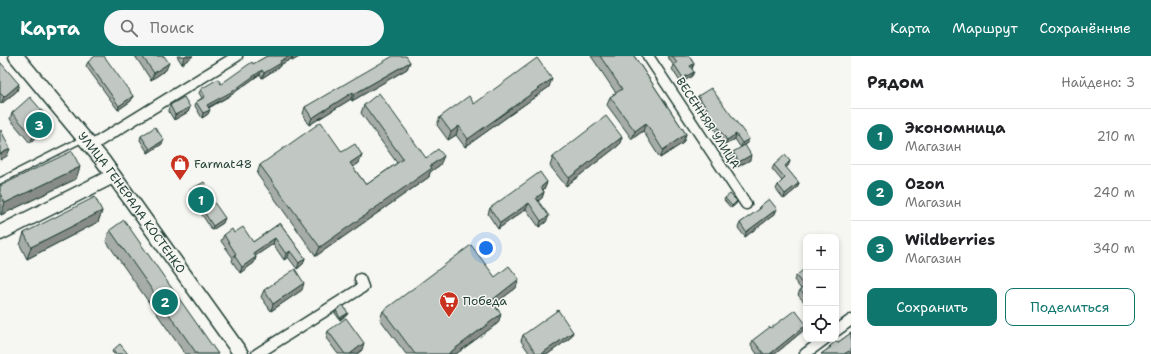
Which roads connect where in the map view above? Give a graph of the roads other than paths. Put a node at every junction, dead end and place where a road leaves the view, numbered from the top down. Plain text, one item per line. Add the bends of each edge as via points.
1 (17, 56) edge
2 (237, 56) edge
3 (648, 56) edge
4 (87, 142) junction
5 (113, 176) junction
6 (0, 181) edge
7 (746, 204) dead end
8 (0, 233) edge
9 (360, 280) dead end
10 (851, 320) edge
11 (839, 329) edge
12 (821, 342) edge
13 (241, 354) edge
14 (257, 354) edge
15 (805, 354) edge

1 - 4 main road, УЛИЦА ГЕНЕРАЛА КОСТЕНКО
2 - 4 street
3 - 7 street, ВЕСЕННЯЯ УЛИЦА
4 - 5 main road, УЛИЦА ГЕНЕРАЛА КОСТЕНКО
4 - 6 lane
5 - 8 main road
5 - 13 main road, УЛИЦА ГЕНЕРАЛА КОСТЕНКО
9 - 14 street via 363,287
10 - 11 street
12 - 15 street

